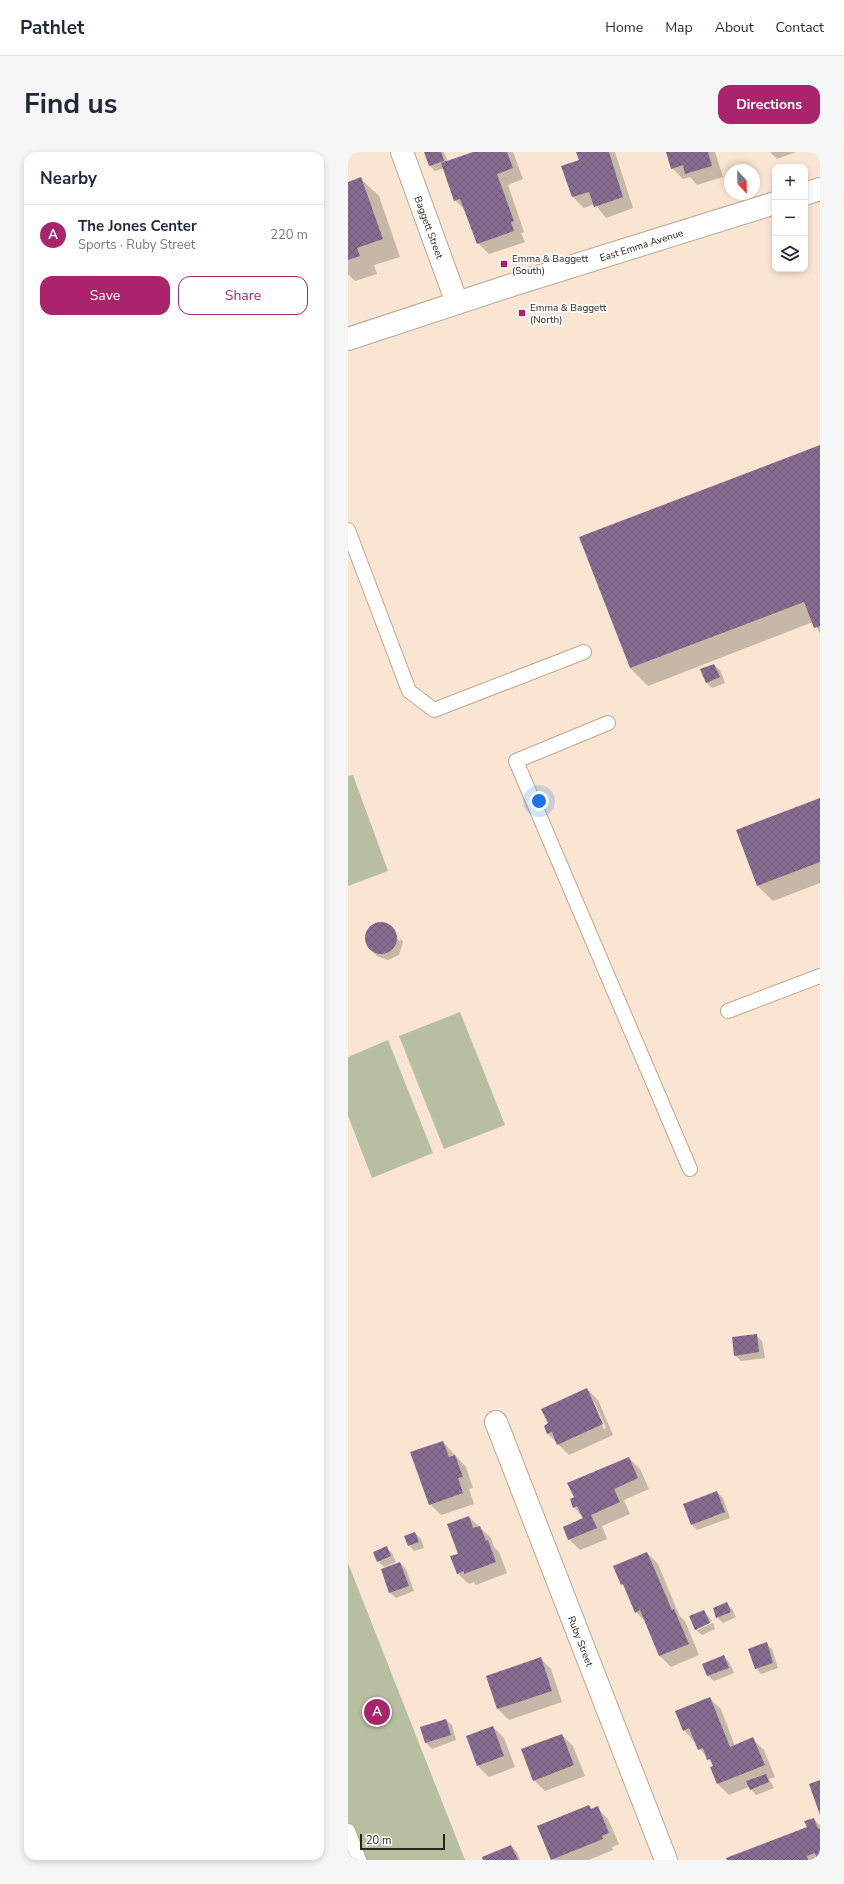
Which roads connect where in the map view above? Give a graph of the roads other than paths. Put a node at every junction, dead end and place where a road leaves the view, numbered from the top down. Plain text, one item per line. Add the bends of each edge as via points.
1 (402, 152) edge
2 (820, 189) edge
3 (808, 193) edge
4 (772, 204) edge
5 (457, 303) junction
6 (348, 339) edge
7 (348, 530) edge
8 (584, 652) dead end
9 (608, 723) dead end
10 (820, 976) edge
11 (728, 1011) dead end
12 (690, 1169) dead end
13 (496, 1422) dead end
14 (348, 1831) edge
15 (359, 1860) edge
16 (666, 1860) edge

1 - 5 street, Baggett Street
2 - 3 street
4 - 5 street, East Emma Avenue
5 - 6 street, East Emma Avenue
7 - 8 lane via 409,691 434,710
9 - 12 lane via 516,761
10 - 11 lane
13 - 16 street, Ruby Street
14 - 15 lane

